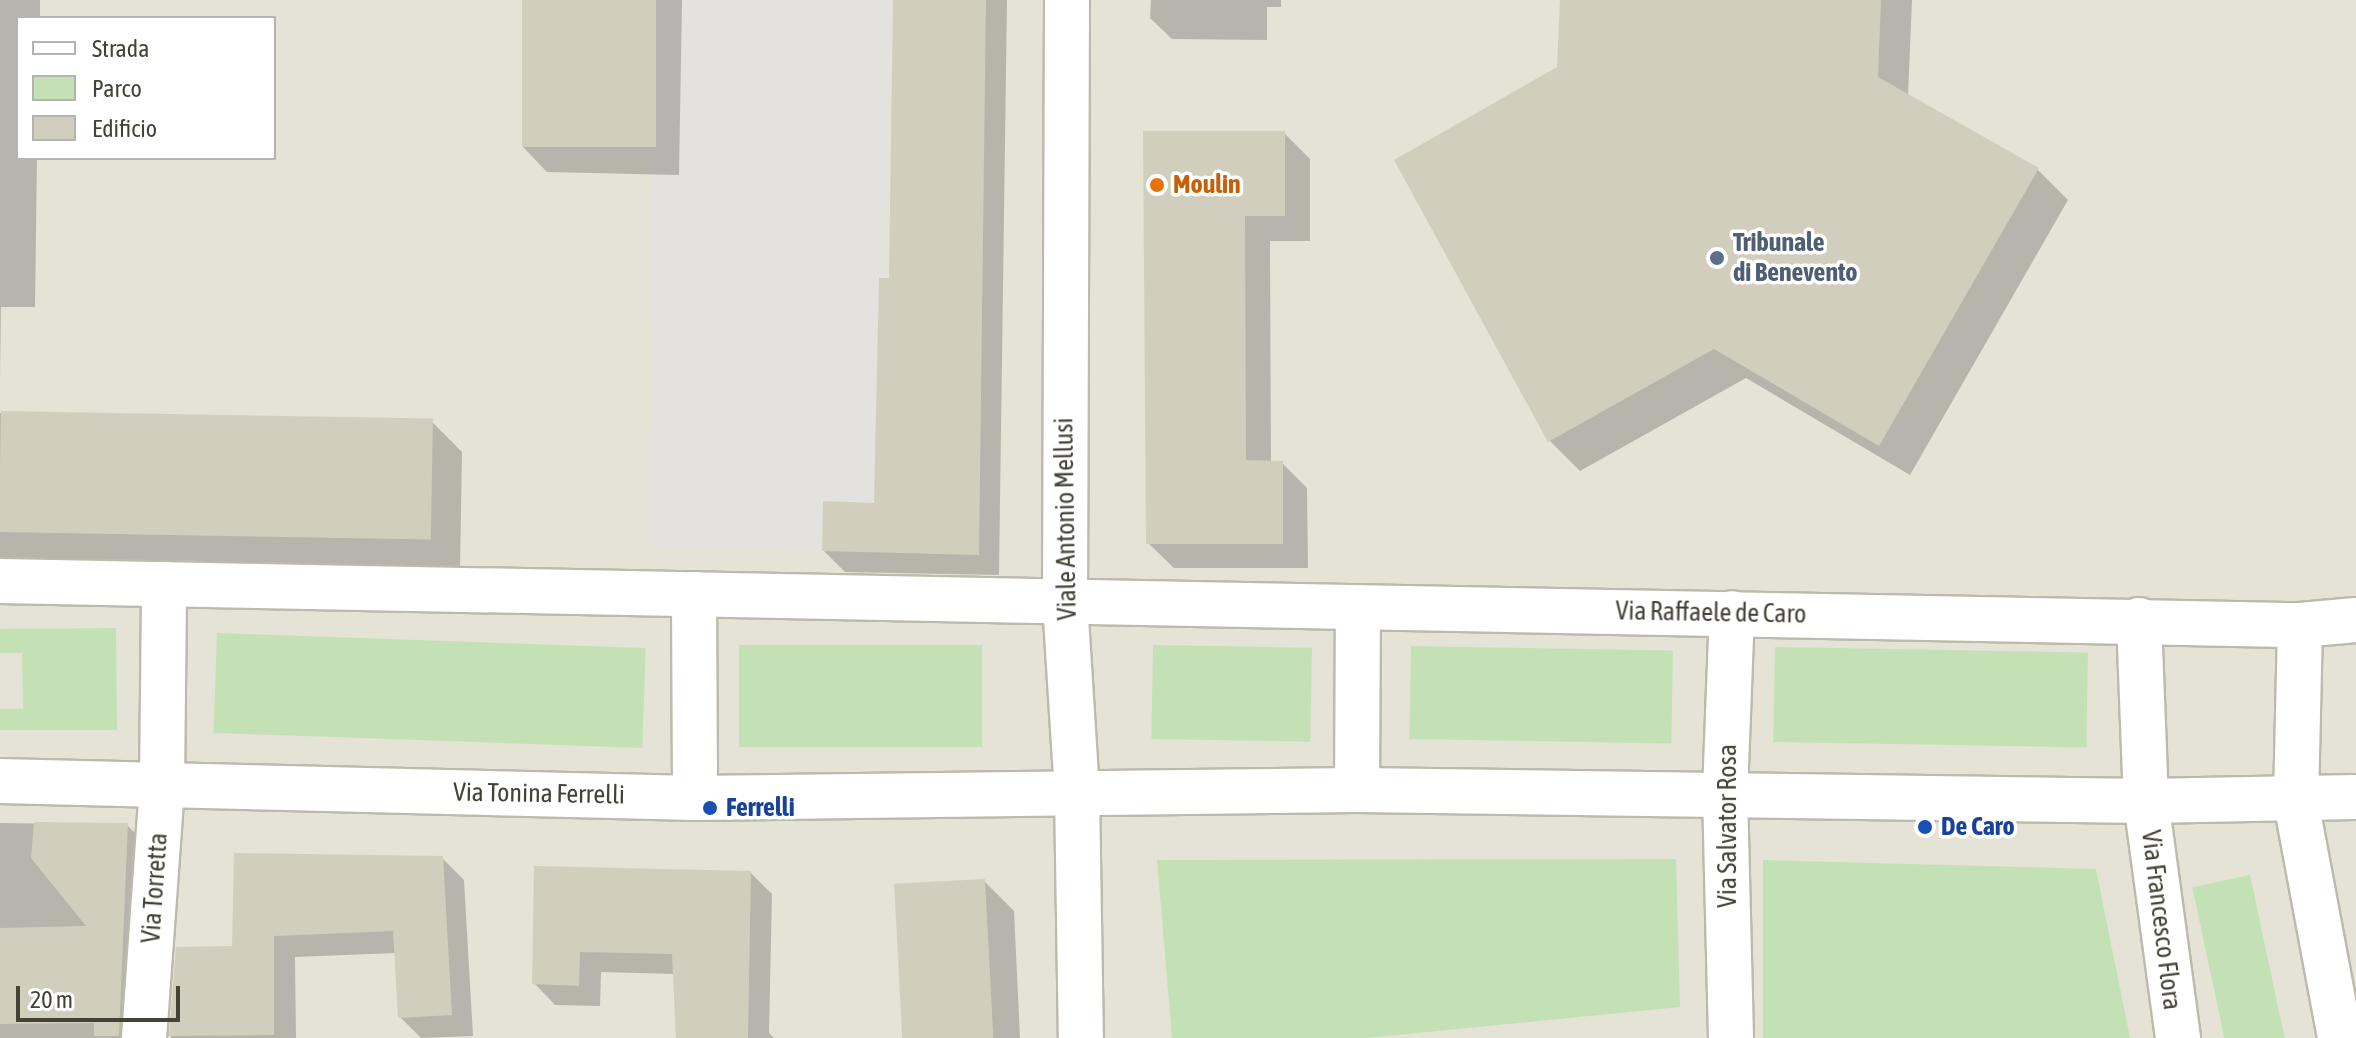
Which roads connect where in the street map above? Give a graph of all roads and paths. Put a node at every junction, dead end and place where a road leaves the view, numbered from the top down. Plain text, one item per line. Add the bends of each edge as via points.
1 (1067, 0) edge
2 (0, 581) edge
3 (164, 584) junction
4 (694, 594) junction
5 (1065, 602) junction
6 (1358, 608) junction
7 (1732, 613) junction
8 (2139, 620) junction
9 (2356, 620) edge
10 (2300, 625) junction
11 (0, 781) edge
12 (162, 785) junction
13 (1357, 790) junction
14 (1077, 792) junction
15 (1725, 793) junction
16 (2356, 797) edge
17 (695, 798) junction
18 (2146, 801) junction
19 (2296, 802) junction
20 (144, 1038) edge
21 (1081, 1038) edge
22 (1731, 1038) edge
23 (2178, 1038) edge
24 (2340, 1038) edge

1 - 5 street, Viale Antonio Mellusi
2 - 3 street
3 - 4 street
3 - 12 street, Via Torretta
4 - 5 street
4 - 17 street
5 - 6 street, Via Raffaele de Caro
5 - 14 street, Viale Antonio Mellusi
6 - 7 street, Via Raffaele de Caro
6 - 13 street
7 - 8 street, Via Raffaele de Caro
7 - 15 street, Via Salvator Rosa
8 - 10 street, Via Raffaele de Caro
8 - 18 street, Via Francesco Flora
9 - 10 street, Via Raffaele de Caro
10 - 19 street
11 - 12 street, Via Tonina Ferrelli
12 - 17 street, Via Tonina Ferrelli
12 - 20 street, Via Torretta
13 - 14 street
13 - 15 street
14 - 17 street, Via Tonina Ferrelli
14 - 21 street, Viale Antonio Mellusi
15 - 18 street
15 - 22 street, Via Salvator Rosa
16 - 19 street
18 - 19 street
18 - 23 street, Via Francesco Flora
19 - 24 street

